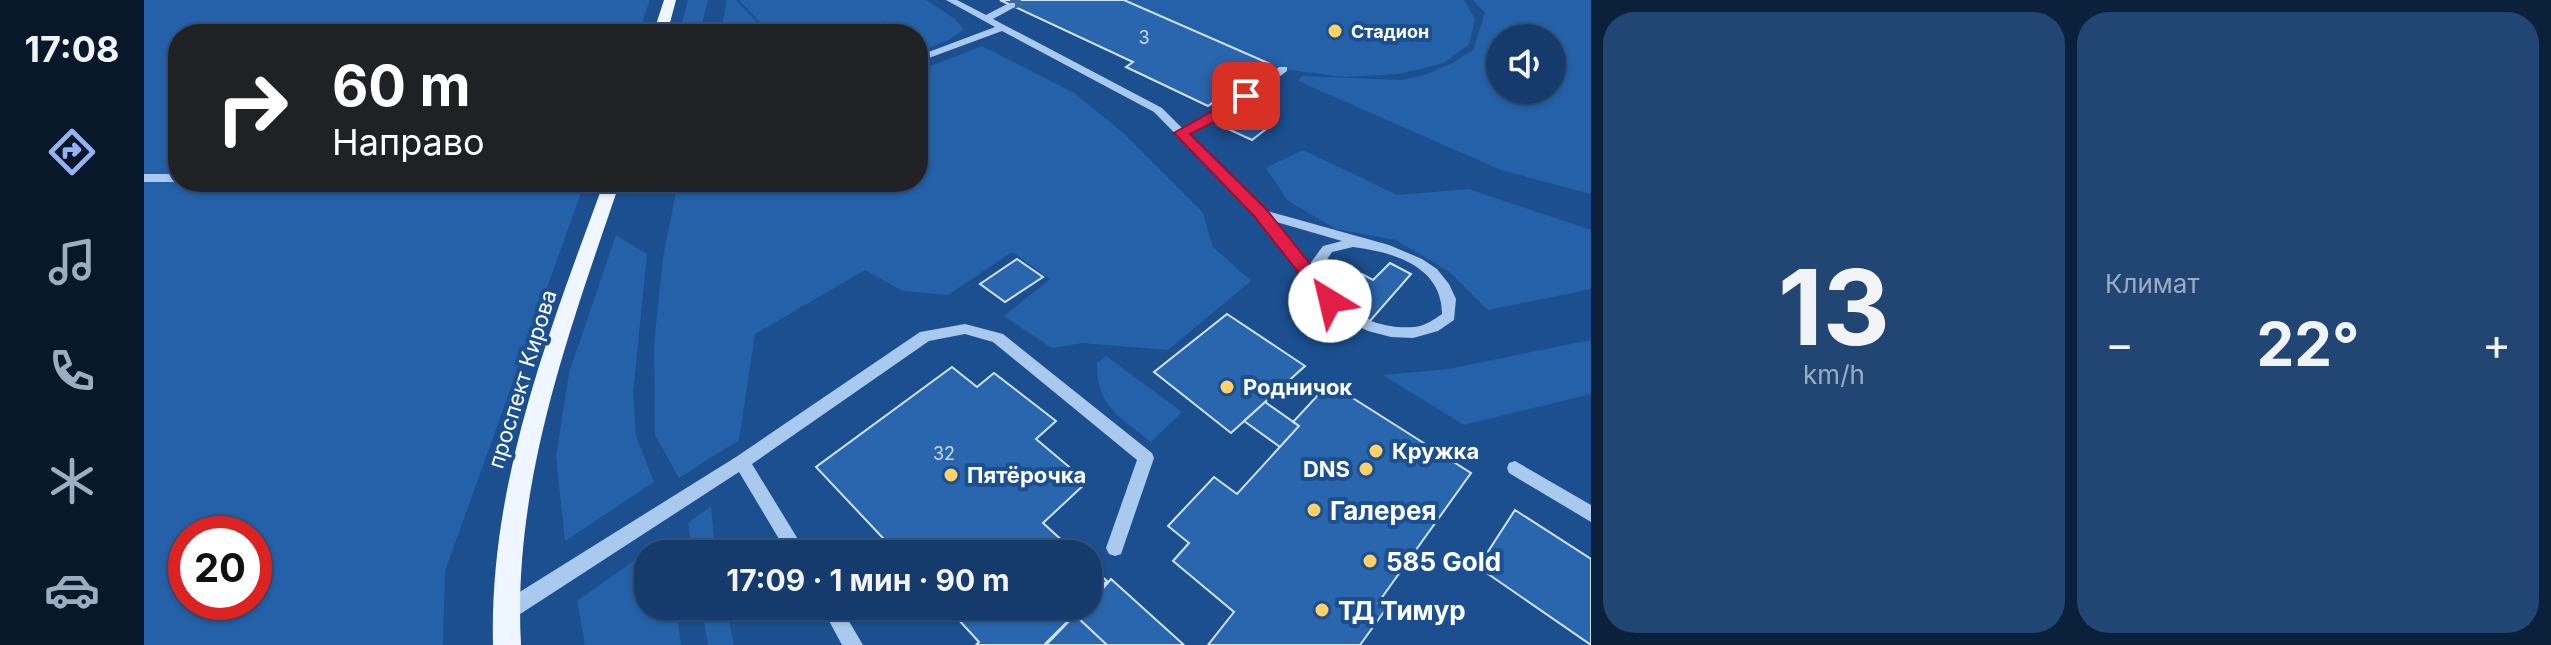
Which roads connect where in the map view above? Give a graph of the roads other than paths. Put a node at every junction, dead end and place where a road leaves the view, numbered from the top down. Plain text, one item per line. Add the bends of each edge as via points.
1 (670, 0) edge
2 (950, 0) edge
3 (1012, 5) dead end
4 (985, 19) junction
5 (663, 24) edge
6 (1002, 28) junction
7 (928, 55) edge
8 (1283, 69) dead end
9 (1181, 133) junction
10 (144, 178) edge
11 (168, 178) edge
12 (608, 192) edge
13 (1260, 213) junction
14 (1366, 244) junction
15 (1317, 282) junction
16 (742, 462) junction
17 (1515, 468) dead end
18 (1591, 514) edge
19 (789, 540) edge
20 (1115, 548) dead end
21 (504, 613) junction
22 (838, 620) edge
23 (507, 645) edge
24 (853, 645) edge

1 - 5 main road
2 - 4 lane
3 - 4 lane
4 - 6 lane
6 - 7 lane
6 - 9 lane via 1158,110
8 - 9 lane via 1227,110
9 - 13 lane
10 - 11 lane
12 - 21 main road, проспект Кирова via 520,467
13 - 14 lane
13 - 15 lane
14 - 15 lane via 1338,245 1322,253 1315,266
14 - 15 lane via 1398,252 1434,274 1449,300 1449,316 1422,333 1375,328 1341,311
16 - 19 lane
16 - 20 lane via 925,336 965,329 998,338 1146,458
16 - 21 lane
17 - 18 lane
21 - 23 main road, проспект Кирова
22 - 24 lane

